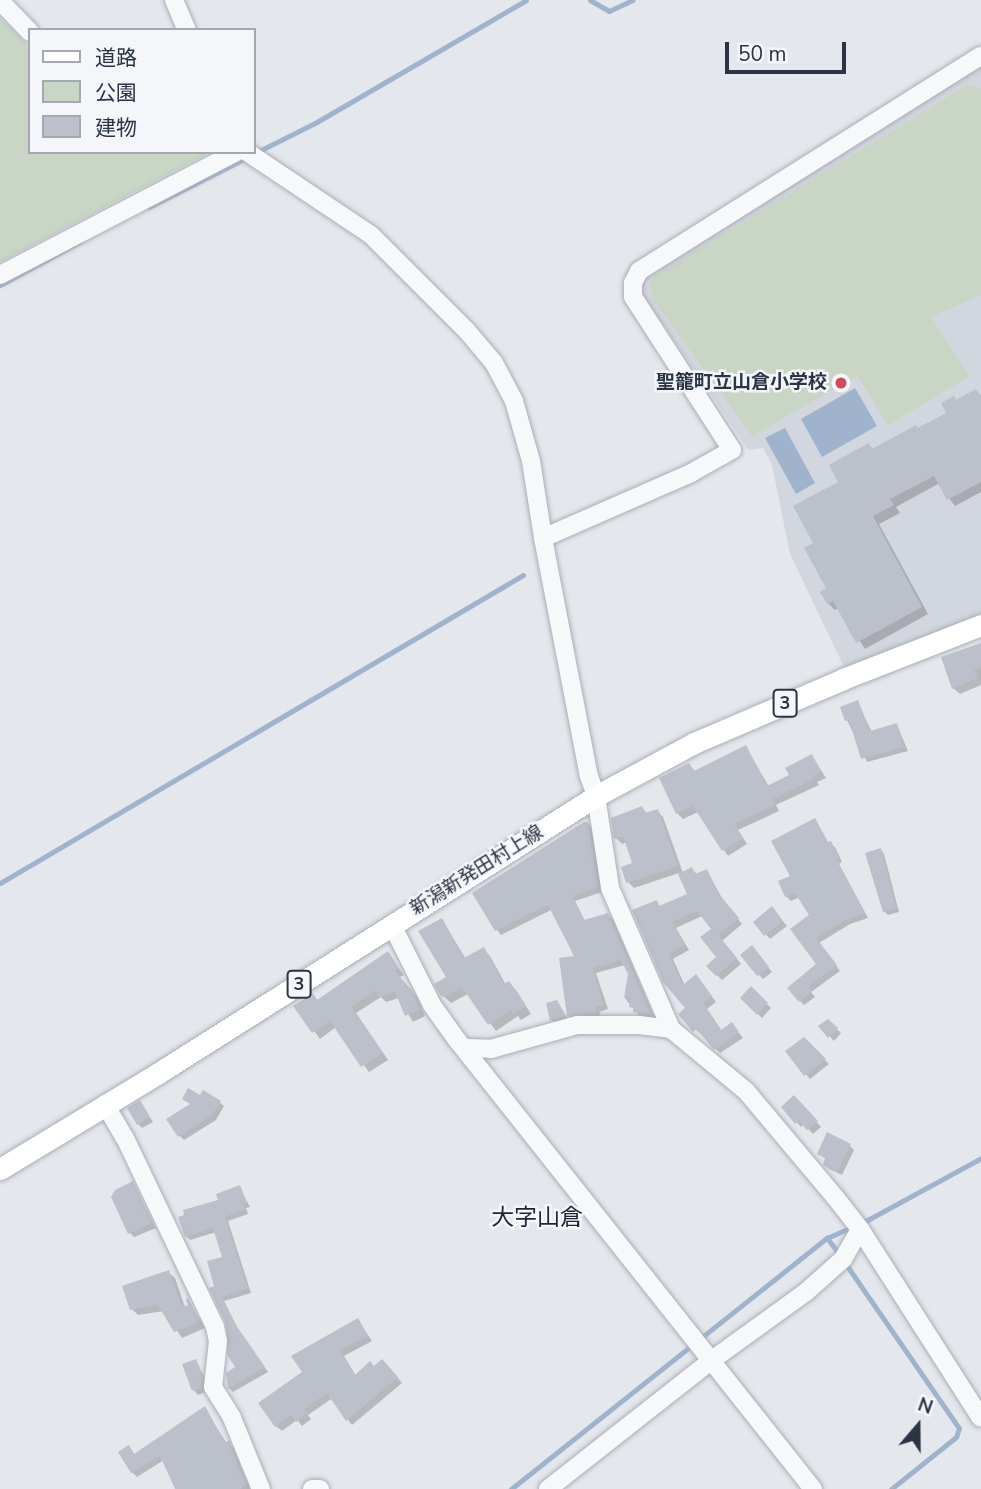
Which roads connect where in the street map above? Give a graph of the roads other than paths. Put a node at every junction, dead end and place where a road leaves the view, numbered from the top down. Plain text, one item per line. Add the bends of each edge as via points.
1 (174, 0) edge
2 (0, 1) edge
3 (186, 28) edge
4 (28, 30) edge
5 (981, 56) edge
6 (232, 154) edge
7 (250, 154) edge
8 (0, 275) edge
9 (543, 538) junction
10 (981, 625) edge
11 (596, 796) junction
12 (392, 925) junction
13 (671, 1029) junction
14 (467, 1048) junction
15 (105, 1104) junction
16 (0, 1169) edge
17 (860, 1230) junction
18 (712, 1360) junction
19 (981, 1418) edge
20 (261, 1489) edge
21 (312, 1489) edge
22 (320, 1489) edge
23 (548, 1489) edge
24 (813, 1489) edge

1 - 3 street
2 - 4 street
5 - 9 street via 639,271 633,283 634,297 732,450 691,473
6 - 8 street
7 - 9 street via 371,235 494,363 514,401
9 - 11 street
10 - 11 main road, 新潟新発田村上線 / 3 via 694,743
11 - 12 main road, 新潟新発田村上線 / 3
11 - 13 street via 610,888
12 - 14 street via 432,1005
12 - 15 main road, 新潟新発田村上線 / 3
13 - 14 street via 577,1025 491,1049
13 - 17 street via 746,1091
14 - 18 street
15 - 16 main road, 新潟新発田村上線 / 3
15 - 20 street via 215,1327 214,1387
17 - 18 street via 844,1259
17 - 19 street
18 - 23 street
18 - 24 street
21 - 22 street

